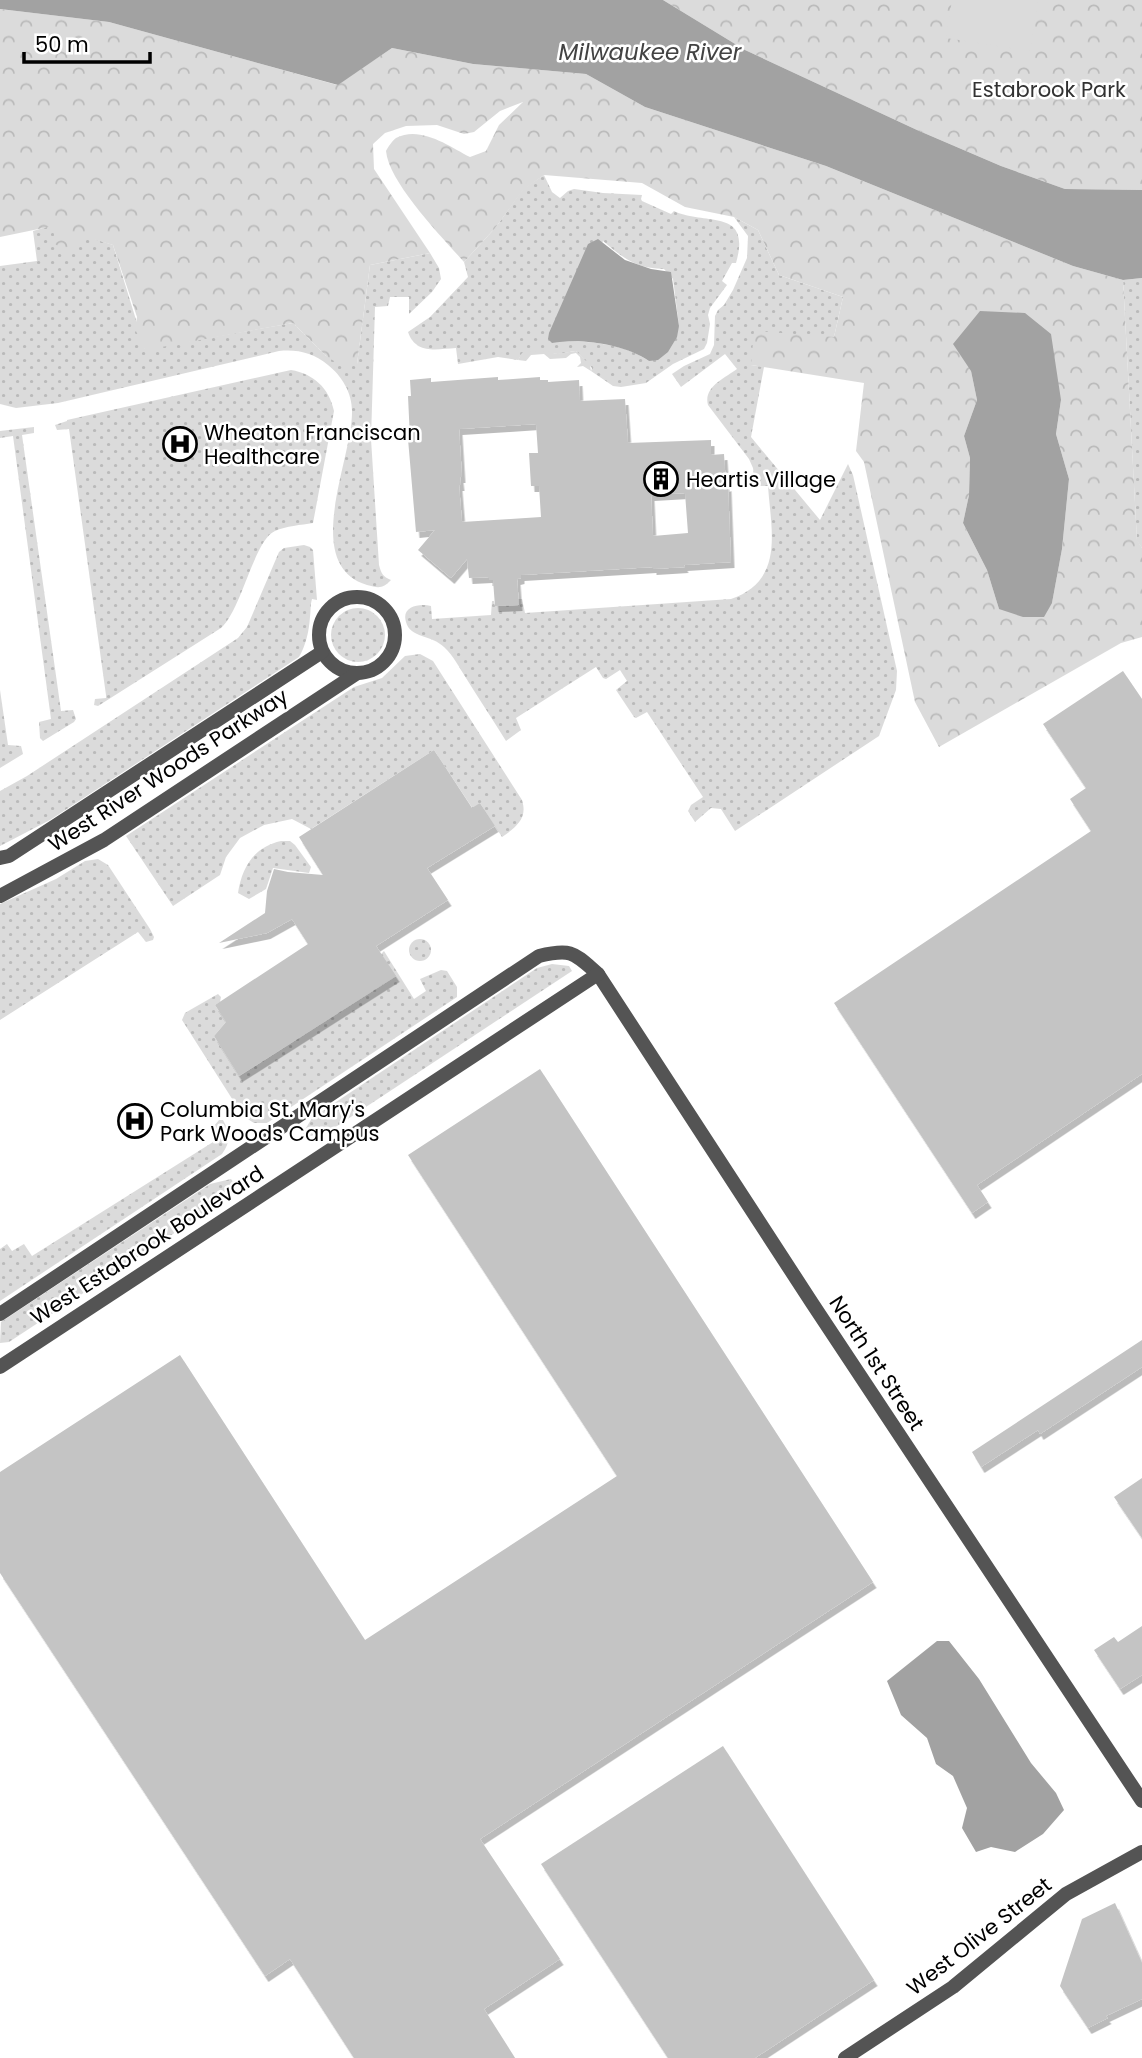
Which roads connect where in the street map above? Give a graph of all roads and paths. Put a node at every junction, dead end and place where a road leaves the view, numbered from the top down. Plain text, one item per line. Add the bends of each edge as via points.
1 (322, 652) junction
2 (356, 674) junction
3 (0, 858) edge
4 (0, 896) edge
5 (573, 953) joint
6 (598, 974) junction
7 (0, 1314) edge
8 (0, 1367) edge
9 (1142, 1801) edge
10 (1142, 1852) edge
11 (845, 2058) edge

1 - 2 street via 339,669
1 - 2 street, West River Woods Parkway via 319,627 332,605 354,596 376,601 391,619 394,642 383,662
1 - 3 street, West River Woods Parkway
2 - 4 street, West River Woods Parkway via 104,840
5 - 6 street, North 1st Street
5 - 7 street, West Estabrook Boulevard via 540,956
6 - 8 street, West Estabrook Boulevard
6 - 9 street, North 1st Street
10 - 11 street, West Olive Street via 1066,1894 953,1987

